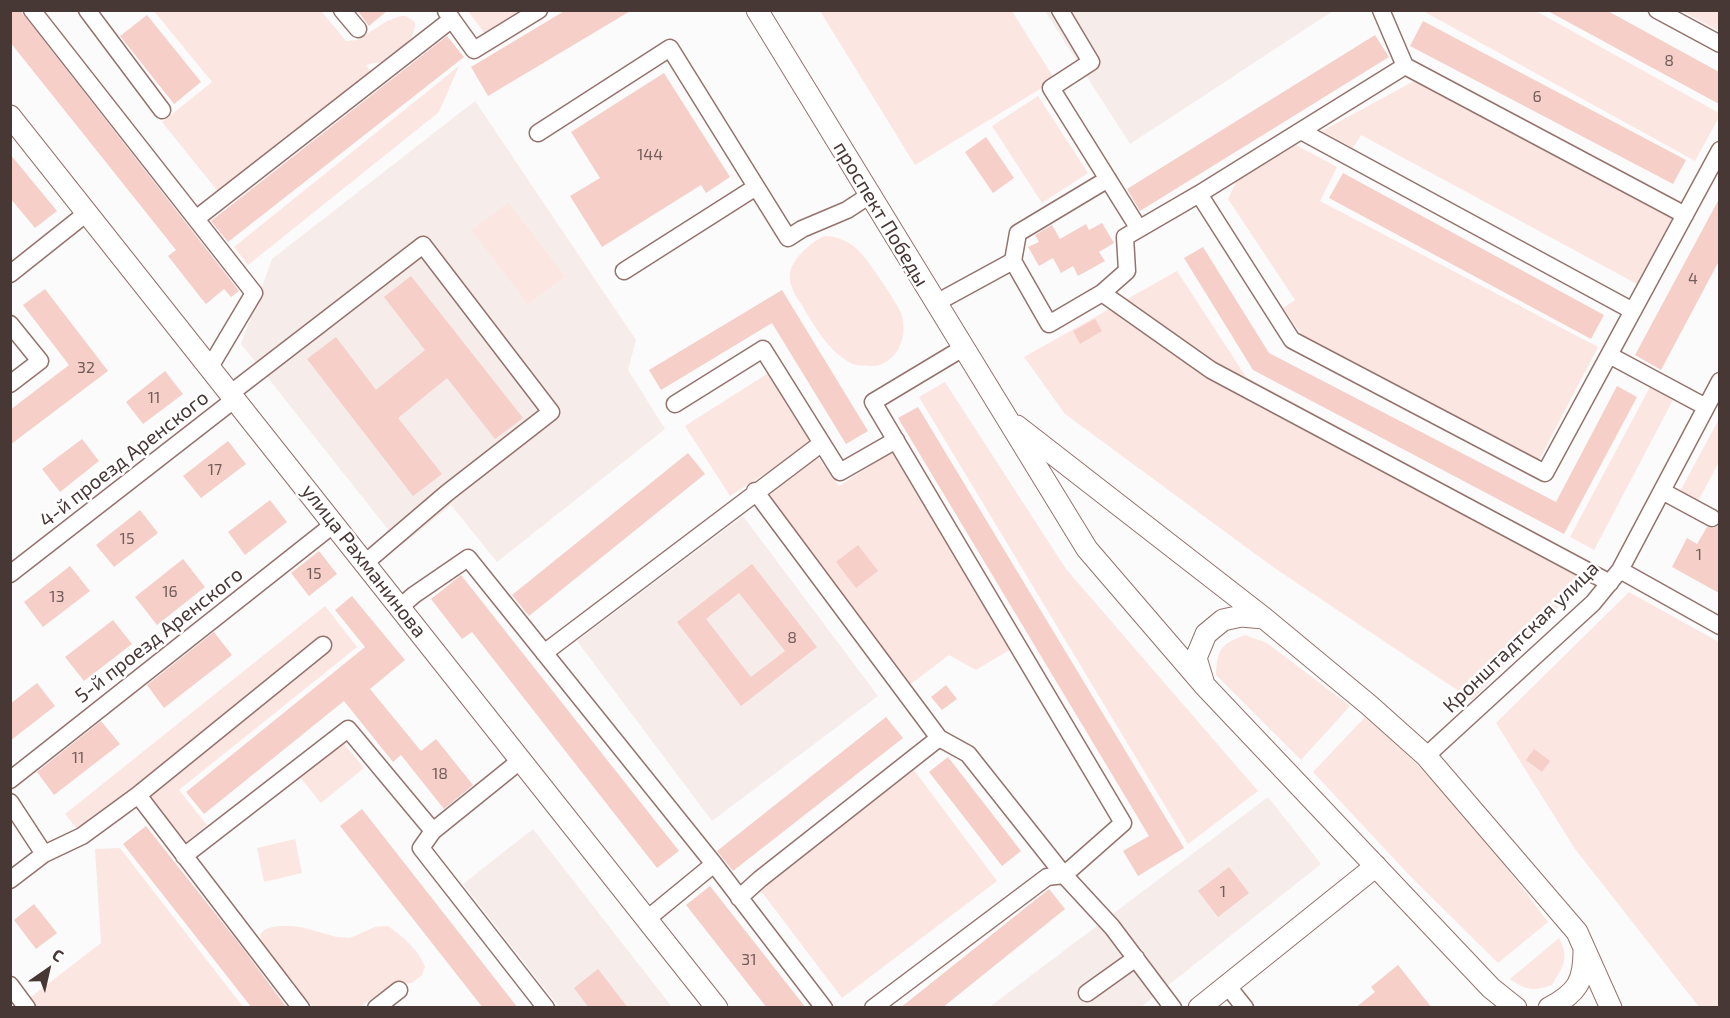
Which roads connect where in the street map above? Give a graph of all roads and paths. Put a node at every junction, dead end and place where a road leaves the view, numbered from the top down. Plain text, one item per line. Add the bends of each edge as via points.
1 (32, 10) edge
2 (87, 10) edge
3 (342, 10) edge
4 (539, 10) edge
5 (758, 10) edge
6 (1060, 10) edge
7 (1381, 10) edge
8 (1657, 10) edge
9 (449, 15) edge
10 (358, 29) dead end
11 (1719, 44) edge
12 (1405, 66) junction
13 (162, 110) dead end
14 (10, 116) edge
15 (1301, 131) junction
16 (538, 133) dead end
17 (1719, 150) edge
18 (1108, 179) junction
19 (756, 187) junction
20 (1199, 194) junction
21 (870, 195) junction
22 (88, 212) junction
23 (1684, 215) junction
24 (197, 218) junction
25 (1139, 229) junction
26 (1013, 261) junction
27 (624, 271) dead end
28 (10, 274) edge
29 (1102, 293) junction
30 (936, 303) junction
31 (1633, 311) junction
32 (10, 324) edge
33 (963, 348) junction
34 (1609, 355) junction
35 (210, 367) junction
36 (1719, 381) edge
37 (10, 384) edge
38 (233, 396) junction
39 (675, 404) dead end
40 (1706, 407) junction
41 (1005, 417) junction
42 (896, 440) junction
43 (822, 442) junction
44 (755, 491) junction
45 (1662, 491) junction
46 (1712, 518) dead end
47 (334, 524) junction
48 (365, 562) junction
49 (10, 574) edge
50 (1615, 577) junction
51 (400, 607) junction
52 (1264, 618) junction
53 (1719, 626) edge
54 (323, 645) dead end
55 (544, 653) junction
56 (1204, 685) junction
57 (939, 738) junction
58 (1426, 756) junction
59 (521, 760) junction
60 (10, 780) edge
61 (138, 795) junction
62 (14, 814) edge
63 (433, 831) junction
64 (44, 854) junction
65 (184, 856) junction
66 (714, 864) junction
67 (1376, 866) junction
68 (1064, 875) junction
69 (10, 880) edge
70 (739, 898) junction
71 (646, 919) junction
72 (1584, 947) junction
73 (1136, 958) junction
74 (1226, 984) junction
75 (399, 990) dead end
76 (1086, 993) dead end
77 (301, 1008) edge
78 (376, 1008) edge
79 (546, 1008) edge
80 (717, 1008) edge
81 (824, 1008) edge
82 (873, 1008) edge
83 (1173, 1008) edge
84 (1199, 1008) edge
85 (1245, 1008) edge
86 (1516, 1008) edge
87 (1549, 1008) edge
88 (1611, 1008) edge

1 - 24 street
2 - 13 street
3 - 10 street
4 - 9 street via 474,50
5 - 21 main road, проспект Победы
6 - 18 street via 1091,62 1051,88
7 - 12 street
8 - 11 street
9 - 24 street
12 - 15 street
12 - 23 street
14 - 22 main road, улица Рахманинова
15 - 20 street
15 - 31 street
16 - 19 street via 670,48
17 - 23 street
18 - 25 street
18 - 26 street via 1018,233
19 - 21 street via 788,238
19 - 27 street
20 - 25 street
20 - 34 street via 1292,340 1545,473
21 - 30 main road, проспект Победы
22 - 28 street
22 - 35 main road, улица Рахманинова
23 - 31 street
24 - 35 street via 254,293
25 - 29 street via 1125,237 1127,271
26 - 29 street via 1049,324
26 - 30 street
29 - 50 street via 1211,370
30 - 33 main road, проспект Победы
31 - 34 street
32 - 37 street via 40,361
33 - 41 main road, проспект Победы
33 - 42 street via 873,402
34 - 40 street
35 - 38 main road, улица Рахманинова
36 - 40 street, Кронштадтская улица
38 - 47 main road, улица Рахманинова
38 - 48 street, 4-й проезд Аренского via 423,245 551,412
38 - 49 street, 4-й проезд Аренского
39 - 43 street via 763,350
40 - 45 street, Кронштадтская улица
41 - 52 main road, проспект Победы
41 - 56 main road, проспект Победы via 1087,549
42 - 43 street via 840,472
42 - 68 street via 1124,823
43 - 44 street
44 - 55 street
44 - 57 street
45 - 46 street
45 - 50 street, Кронштадтская улица
47 - 48 main road, улица Рахманинова
47 - 60 street, 5-й проезд Аренского
48 - 51 main road, улица Рахманинова
50 - 53 street
50 - 58 street, Кронштадтская улица via 1585,611
51 - 55 street via 468,558
51 - 59 main road, улица Рахманинова
52 - 56 main road via 1240,616 1223,620 1206,634 1196,658
52 - 58 main road, проспект Победы
54 - 61 street
55 - 66 street
56 - 67 main road, проспект Победы
57 - 68 street via 968,754
57 - 70 street
58 - 72 main road, проспект Победы via 1570,924
59 - 63 street
59 - 71 main road, улица Рахманинова
61 - 64 street via 82,836
61 - 65 street
62 - 64 street
63 - 65 street via 348,729
63 - 79 street via 421,848
64 - 69 street
65 - 77 street
66 - 70 street
66 - 71 street
67 - 74 main road
67 - 86 main road, проспект Победы via 1491,988
68 - 73 street
68 - 82 street via 1047,877
70 - 81 street
71 - 80 main road, улица Рахманинова
72 - 87 main road via 1584,971 1569,997
72 - 88 main road
73 - 76 street
73 - 83 street
74 - 84 main road
74 - 85 street
75 - 78 street

